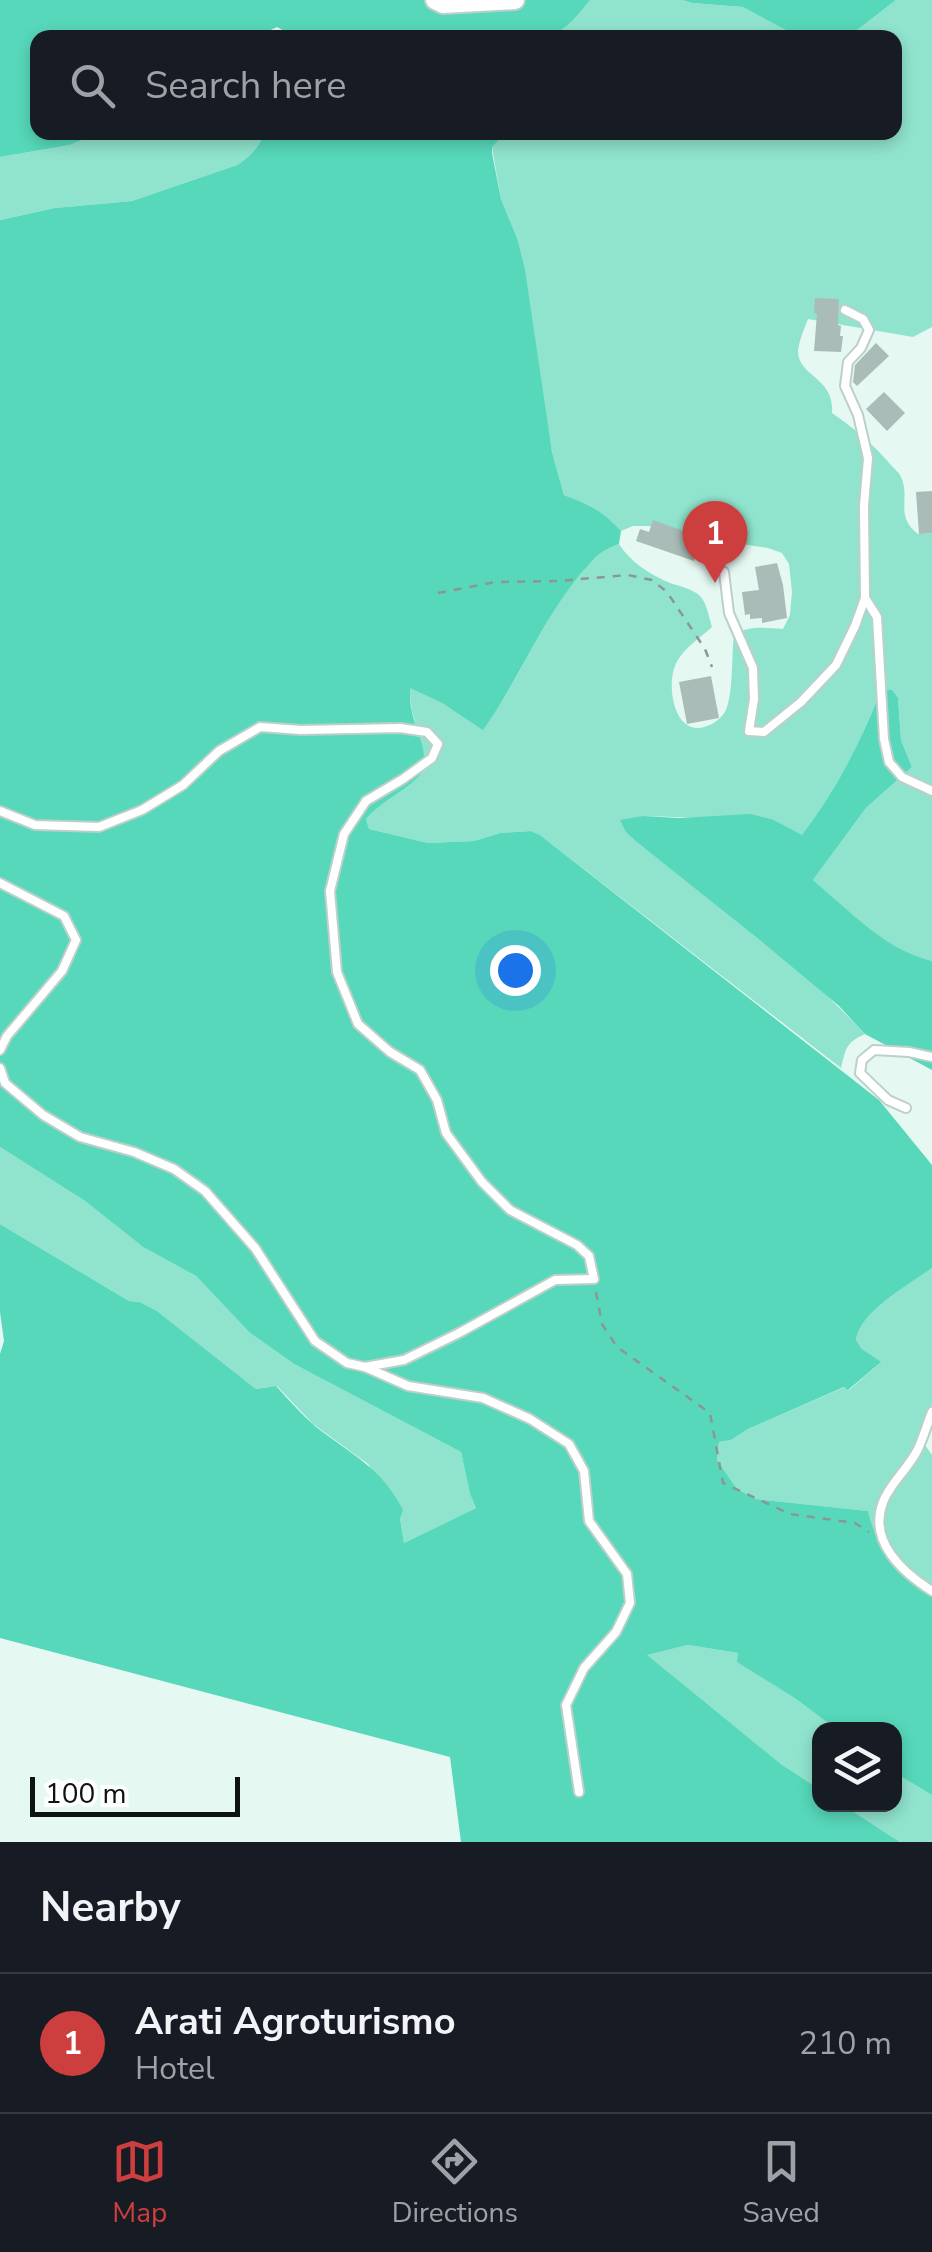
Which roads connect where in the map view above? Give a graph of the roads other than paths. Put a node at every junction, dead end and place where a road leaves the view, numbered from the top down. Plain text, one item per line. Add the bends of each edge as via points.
1 (435, 0) edge
2 (515, 0) edge
3 (845, 310) dead end
4 (724, 572) dead end
5 (865, 598) junction
6 (932, 791) edge
7 (0, 811) edge
8 (0, 883) edge
9 (0, 1050) edge
10 (932, 1057) edge
11 (0, 1068) edge
12 (906, 1108) dead end
13 (365, 1367) junction
14 (932, 1412) edge
15 (932, 1591) edge
16 (579, 1792) dead end

1 - 2 street
3 - 5 lane via 869,330 848,362 845,386 868,458
4 - 5 lane via 729,612 753,668 749,731 764,732 836,666
5 - 6 lane via 876,616 889,762 902,778
7 - 13 lane via 35,825 98,828 184,785 218,751 260,727 400,728 427,732 438,744 432,758 366,802 344,834 330,891 337,972 358,1024 420,1070 446,1133 482,1182 510,1210 577,1244 589,1256 594,1279 555,1280 404,1360
8 - 9 lane via 64,916 76,940 62,970
10 - 12 lane via 874,1050 862,1060 860,1074
11 - 13 lane via 4,1082 42,1116 80,1137 174,1169 205,1191 255,1248 316,1341 346,1363
13 - 16 lane via 408,1386 483,1398 530,1419 568,1444 584,1471 588,1521 627,1574 630,1603 566,1706
14 - 15 lane via 917,1452 883,1500 877,1524 887,1551

